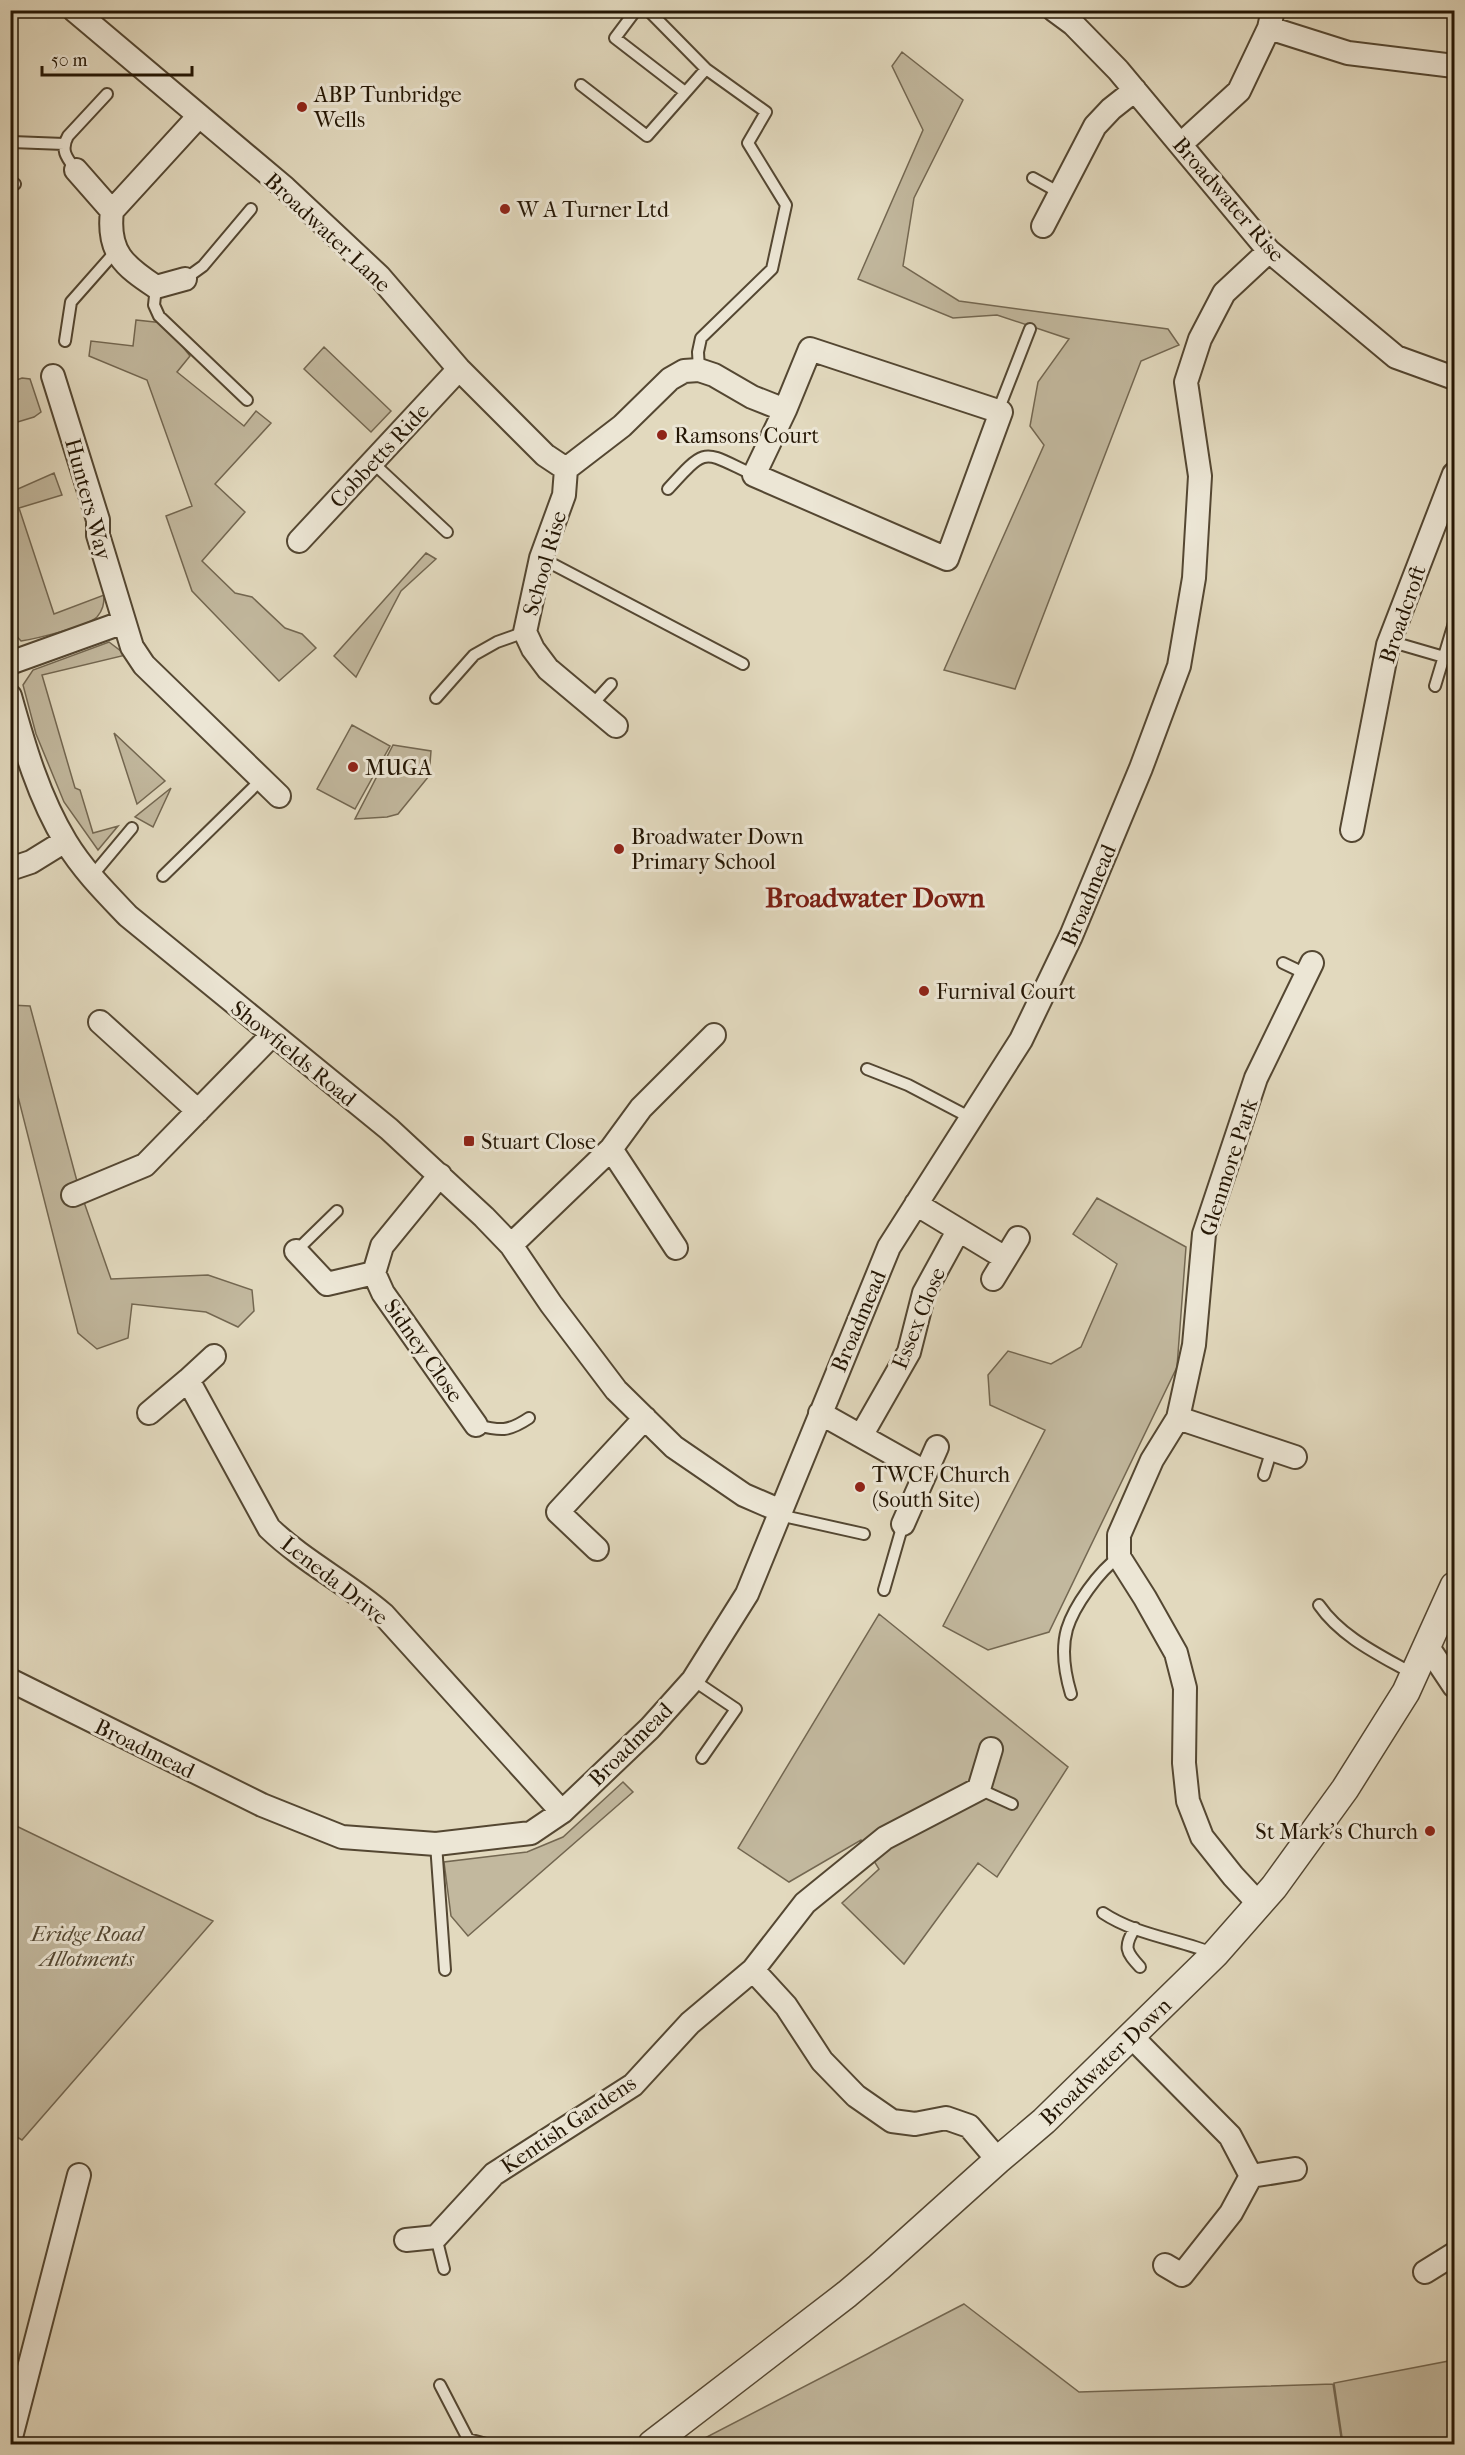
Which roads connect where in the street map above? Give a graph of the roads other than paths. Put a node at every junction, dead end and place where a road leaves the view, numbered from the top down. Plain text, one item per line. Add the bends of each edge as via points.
1 (74, 10) edge
2 (636, 10) edge
3 (648, 10) edge
4 (1054, 10) edge
5 (1271, 20) edge
6 (1455, 66) edge
7 (706, 69) junction
8 (581, 85) dead end
9 (1135, 90) junction
10 (686, 92) junction
11 (107, 94) dead end
12 (198, 117) junction
13 (12, 142) edge
14 (64, 144) junction
15 (1181, 144) junction
16 (76, 170) joint
17 (1033, 178) dead end
18 (1060, 193) junction
19 (251, 209) dead end
20 (112, 211) junction
21 (1042, 226) dead end
22 (116, 251) junction
23 (1269, 251) junction
24 (185, 279) joint
25 (156, 288) junction
26 (1030, 329) dead end
27 (65, 341) dead end
28 (459, 369) junction
29 (699, 370) junction
30 (53, 376) dead end
31 (1455, 378) edge
32 (247, 400) dead end
33 (785, 410) junction
34 (998, 411) junction
35 (372, 462) junction
36 (566, 469) junction
37 (754, 474) junction
38 (1455, 474) edge
39 (668, 489) dead end
40 (447, 532) dead end
41 (299, 541) dead end
42 (542, 558) junction
43 (124, 622) junction
44 (1455, 623) edge
45 (525, 632) junction
46 (1389, 641) junction
47 (1444, 657) junction
48 (10, 663) edge
49 (743, 664) dead end
50 (610, 684) dead end
51 (1435, 686) dead end
52 (10, 696) edge
53 (436, 698) dead end
54 (591, 706) junction
55 (616, 726) dead end
56 (262, 779) junction
57 (279, 796) dead end
58 (132, 828) dead end
59 (1352, 830) dead end
60 (65, 841) junction
61 (10, 869) edge
62 (163, 876) dead end
63 (91, 877) junction
64 (1283, 963) dead end
65 (1309, 968) joint
66 (100, 1022) dead end
67 (272, 1035) junction
68 (714, 1035) dead end
69 (867, 1069) dead end
70 (198, 1111) junction
71 (971, 1118) junction
72 (611, 1149) junction
73 (440, 1175) junction
74 (73, 1195) dead end
75 (915, 1204) junction
76 (337, 1211) dead end
77 (957, 1231) junction
78 (1018, 1238) dead end
79 (511, 1245) junction
80 (676, 1248) dead end
81 (296, 1251) joint
82 (1005, 1258) junction
83 (374, 1273) junction
84 (993, 1279) dead end
85 (214, 1356) dead end
86 (188, 1380) junction
87 (149, 1413) dead end
88 (820, 1413) junction
89 (529, 1418) dead end
90 (645, 1418) junction
91 (1178, 1418) junction
92 (476, 1425) joint
93 (861, 1436) junction
94 (937, 1447) dead end
95 (1272, 1449) junction
96 (1295, 1457) dead end
97 (925, 1472) junction
98 (1264, 1475) dead end
99 (780, 1513) junction
100 (903, 1524) joint
101 (864, 1534) dead end
102 (597, 1549) dead end
103 (1119, 1557) junction
104 (1455, 1586) edge
105 (884, 1590) dead end
106 (1319, 1605) dead end
107 (1428, 1647) junction
108 (1414, 1674) junction
109 (10, 1680) edge
110 (693, 1680) junction
111 (1455, 1686) edge
112 (1071, 1694) dead end
113 (991, 1749) dead end
114 (702, 1758) dead end
115 (979, 1789) junction
116 (1012, 1804) dead end
117 (562, 1812) junction
118 (436, 1844) junction
119 (1259, 1904) junction
120 (1103, 1913) dead end
121 (1135, 1928) junction
122 (1215, 1954) junction
123 (1140, 1968) dead end
124 (445, 1970) dead end
125 (753, 1970) junction
126 (1130, 2035) junction
127 (998, 2160) junction
128 (1295, 2169) dead end
129 (79, 2175) dead end
130 (1251, 2176) junction
131 (436, 2237) junction
132 (406, 2240) dead end
133 (1455, 2254) edge
134 (1165, 2265) dead end
135 (444, 2269) dead end
136 (1425, 2272) dead end
137 (440, 2385) dead end
138 (10, 2441) edge
139 (486, 2445) edge
140 (652, 2445) edge

1 - 12 street, Broadwater Lane
2 - 10 lane via 615,38
3 - 7 lane
4 - 9 street, Broadwater Rise via 1073,24
5 - 6 street via 1348,53
5 - 15 street via 1239,91
7 - 10 lane
7 - 29 lane via 766,112 748,143 786,205 772,269 701,338
8 - 10 lane via 647,136
9 - 15 street, Broadwater Rise
9 - 18 street via 1095,126
11 - 14 lane
12 - 20 street
12 - 28 street, Broadwater Lane via 285,188 379,276
13 - 14 lane
14 - 16 lane via 64,155
15 - 23 street, Broadwater Rise
16 - 20 street
17 - 18 lane
18 - 21 street
19 - 24 lane via 203,266
20 - 22 street via 110,231
22 - 25 street via 135,274
22 - 27 lane via 71,302
23 - 31 street, Broadwater Rise via 1396,357
23 - 71 street, Broadmead via 1224,293 1200,339 1186,382 1200,476 1194,578 1179,666 1119,823 1040,1005
24 - 25 street
25 - 32 lane via 154,305 159,316
26 - 34 lane
28 - 35 street, Cobbetts Ride
28 - 36 street, Broadwater Lane via 545,455
29 - 33 street
29 - 36 street via 684,370 670,379 622,426
30 - 43 street, Hunters Way via 98,520 98,535
33 - 34 street via 810,349
33 - 37 street
34 - 37 street via 1001,412 947,559
35 - 40 lane
35 - 41 street, Cobbetts Ride
36 - 42 street, School Rise via 564,495
37 - 39 lane via 710,455 701,456
38 - 46 street, Broadcroft
42 - 45 street, School Rise
42 - 49 lane
43 - 48 street
43 - 56 street, Hunters Way via 132,647 144,665
44 - 47 lane
45 - 53 lane via 474,655
45 - 54 street, School Rise via 548,669
46 - 47 lane
46 - 59 street, Broadcroft
47 - 51 lane
50 - 54 lane
52 - 60 street, Showfields Road via 24,746
54 - 55 street, School Rise
56 - 57 street, Hunters Way
56 - 62 lane
58 - 63 lane
60 - 61 street via 31,862
60 - 63 street, Showfields Road
63 - 67 street, Showfields Road via 128,916
64 - 65 lane
65 - 91 street, Glenmore Park via 1256,1078 1204,1234 1194,1345
66 - 70 street
67 - 70 street
67 - 73 street, Showfields Road
68 - 72 street via 641,1108
69 - 71 lane via 908,1085
70 - 74 street via 146,1165
71 - 75 street, Broadmead
72 - 79 street
72 - 80 street
73 - 79 street, Showfields Road
73 - 83 street, Sidney Close via 382,1246
75 - 77 street
75 - 88 street, Broadmead via 890,1247
76 - 81 lane
77 - 82 street
77 - 93 street, Essex Close via 924,1293 909,1352
78 - 82 street
79 - 90 street, Showfields Road via 616,1390
81 - 83 street, Sidney Close via 327,1284
82 - 84 street
83 - 92 street, Sidney Close via 383,1293
85 - 86 street
86 - 87 street
86 - 117 street, Leneda Drive via 269,1528 289,1547 383,1614
88 - 93 street
88 - 99 street, Broadmead
89 - 92 lane via 500,1431
90 - 99 street, Showfields Road via 675,1447 735,1489
90 - 102 street via 558,1512
91 - 95 street
91 - 103 street, Glenmore Park via 1152,1460 1119,1535
93 - 97 street
94 - 97 street
95 - 96 street
95 - 98 lane
97 - 100 street
99 - 101 lane
99 - 110 street, Broadmead via 747,1594
100 - 105 lane
103 - 112 lane via 1094,1579 1067,1629 1065,1674
103 - 119 street via 1176,1653 1185,1688 1188,1802 1202,1837
104 - 107 street, Broadwater Down
106 - 108 lane via 1345,1633
107 - 108 street, Broadwater Down
107 - 111 street
108 - 119 street, Broadwater Down via 1345,1789
109 - 118 street, Broadmead via 262,1805 342,1837
110 - 114 lane via 736,1709
110 - 117 street, Broadmead via 650,1728
113 - 115 street
115 - 116 lane
115 - 125 street, Kentish Gardens via 885,1838 805,1903
117 - 118 street, Broadmead via 531,1833
118 - 124 lane
119 - 122 street, Broadwater Down
120 - 121 lane
121 - 122 lane
121 - 123 lane via 1126,1948
122 - 126 street, Broadwater Down
125 - 127 street via 786,2006 822,2061 856,2096 892,2121 915,2124 946,2118 969,2126
125 - 131 street, Kentish Gardens via 690,2023 633,2085 494,2174
126 - 127 street, Broadwater Down via 1044,2121
126 - 130 street via 1230,2136
127 - 140 street, Broadwater Down via 847,2294
128 - 130 street
129 - 138 street
130 - 134 street via 1231,2213 1182,2276
131 - 132 street
131 - 135 lane
133 - 136 street
137 - 139 lane via 468,2439

